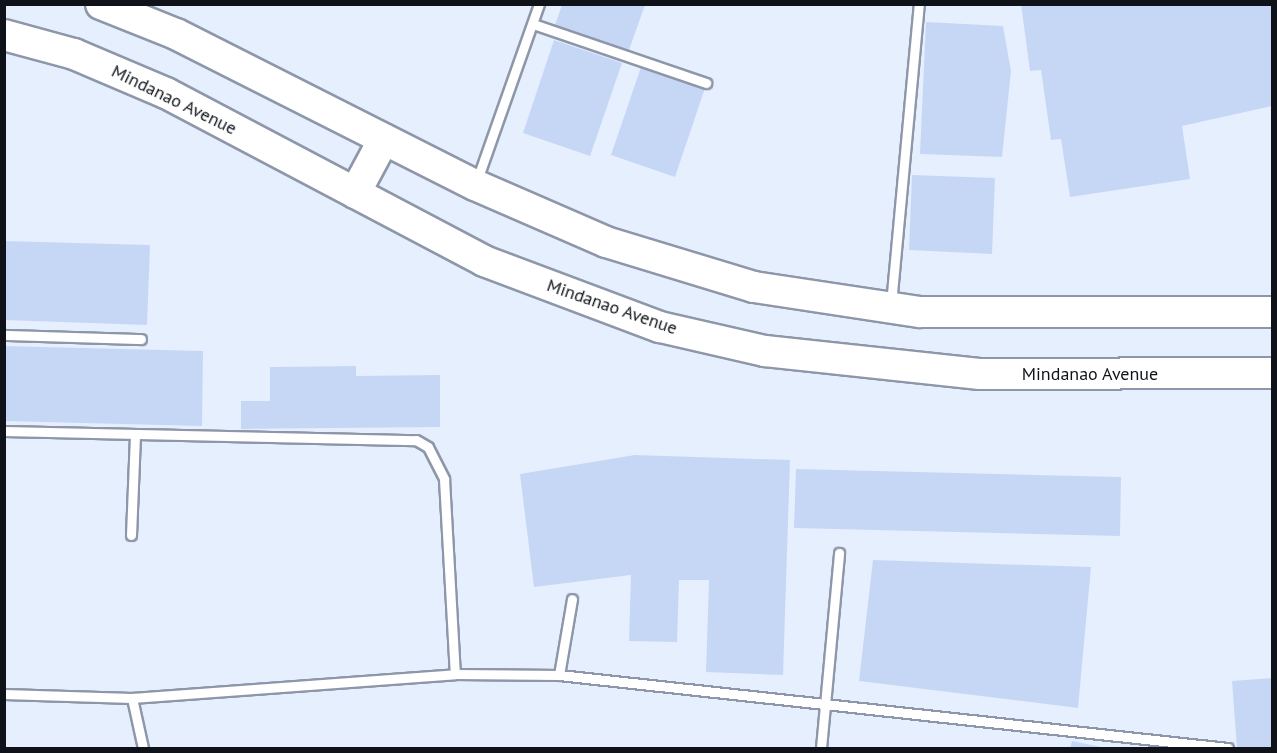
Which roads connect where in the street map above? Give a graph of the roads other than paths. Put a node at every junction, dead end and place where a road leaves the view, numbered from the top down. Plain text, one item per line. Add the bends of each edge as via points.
1 (101, 4) edge
2 (539, 4) edge
3 (919, 4) edge
4 (533, 24) junction
5 (4, 35) edge
6 (706, 83) dead end
7 (384, 140) junction
8 (475, 185) junction
9 (355, 193) junction
10 (890, 309) junction
11 (1272, 312) edge
12 (4, 335) edge
13 (141, 339) dead end
14 (1272, 373) edge
15 (4, 431) edge
16 (135, 435) junction
17 (131, 535) dead end
18 (838, 553) dead end
19 (572, 598) dead end
20 (455, 674) junction
21 (559, 675) junction
22 (4, 694) edge
23 (132, 698) junction
24 (826, 702) junction
25 (143, 748) edge
26 (821, 748) edge
27 (1228, 748) edge

1 - 7 main road via 176,34
2 - 4 lane
3 - 10 lane
4 - 6 lane
4 - 8 lane
5 - 9 main road, Mindanao Avenue via 74,54 166,93
7 - 8 main road
7 - 9 main road
8 - 10 main road via 606,242 692,270 754,287
9 - 14 main road, Mindanao Avenue via 484,261 660,327 765,351 979,374
10 - 11 main road via 991,314
12 - 13 lane
15 - 16 lane
16 - 17 lane
16 - 20 lane via 397,438 428,447 444,479
18 - 24 lane
19 - 21 lane
20 - 21 lane
20 - 23 lane
21 - 24 lane
22 - 23 lane
23 - 25 lane
24 - 26 lane
24 - 27 lane

